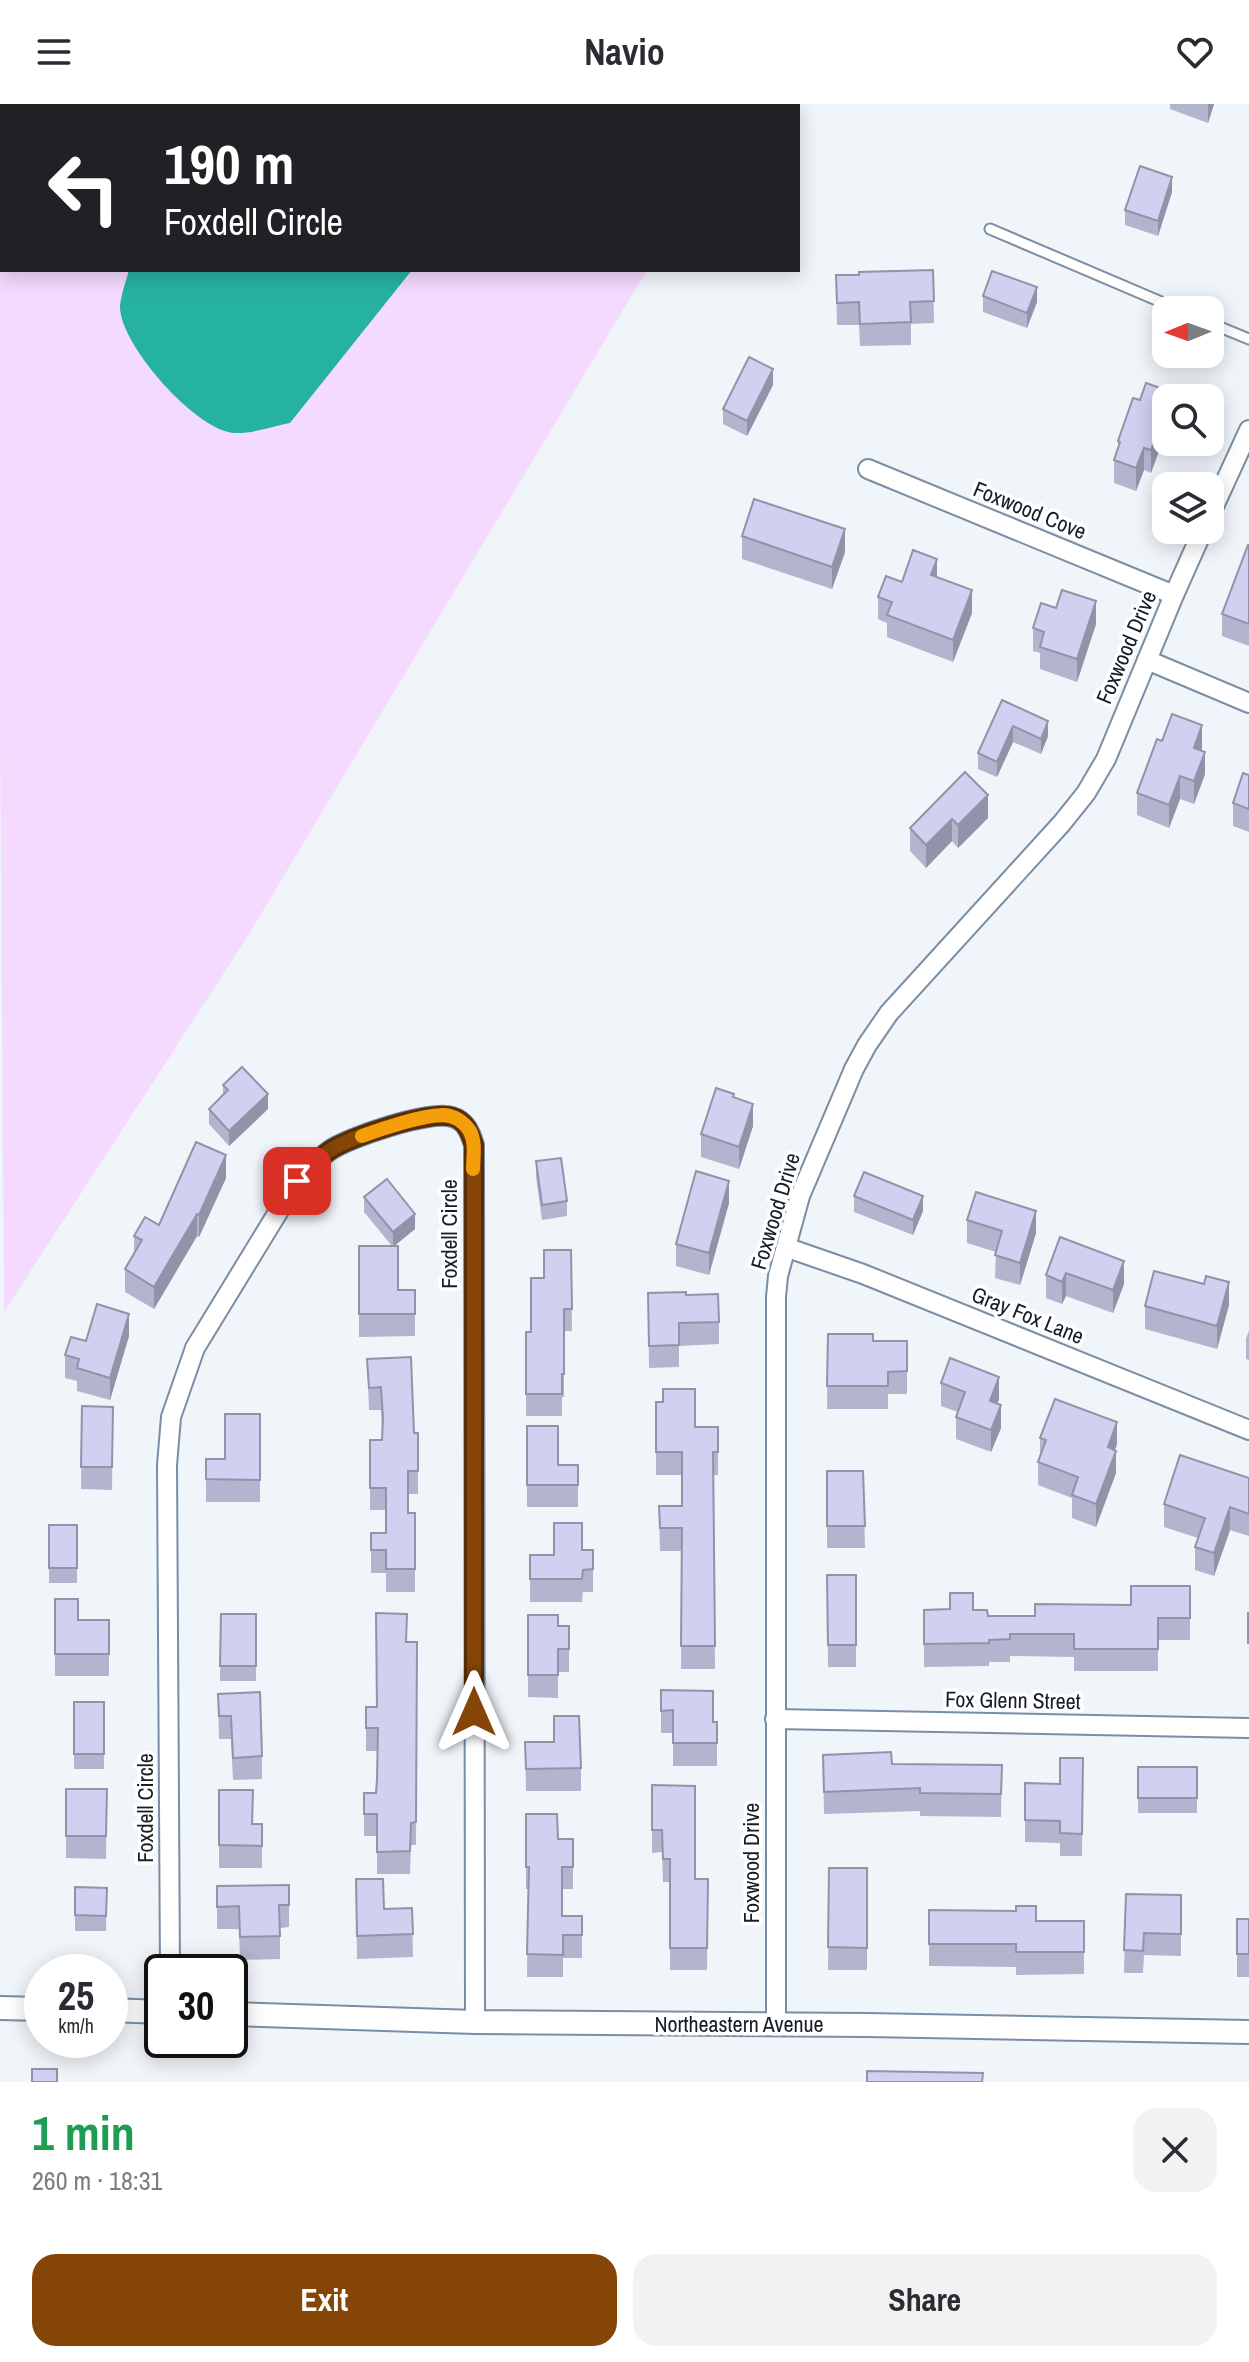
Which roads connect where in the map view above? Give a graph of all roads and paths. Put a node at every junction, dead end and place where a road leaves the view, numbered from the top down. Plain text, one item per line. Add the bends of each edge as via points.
1 (990, 229) dead end
2 (1152, 298) edge
3 (1224, 329) edge
4 (1249, 339) edge
5 (1249, 430) edge
6 (868, 469) dead end
7 (1224, 484) edge
8 (1197, 544) edge
9 (1174, 595) junction
10 (1147, 660) junction
11 (1249, 703) edge
12 (788, 1248) junction
13 (1249, 1430) edge
14 (775, 1719) junction
15 (1249, 1728) edge
16 (170, 1954) edge
17 (0, 2008) edge
18 (24, 2009) edge
19 (248, 2015) edge
20 (475, 2022) junction
21 (776, 2025) junction
22 (1249, 2032) edge

1 - 2 lane
3 - 4 lane
5 - 7 street
6 - 9 street, Foxwood Cove
8 - 9 street, Foxwood Drive
9 - 10 street, Foxwood Drive
10 - 11 street
10 - 12 street, Foxwood Drive via 1106,759 1086,793 889,1013 867,1045 800,1196
12 - 13 street, Gray Fox Lane
12 - 14 street, Foxwood Drive via 776,1297
14 - 15 street, Fox Glenn Street
14 - 21 street, Foxwood Drive
16 - 20 street, Foxdell Circle via 171,1417 195,1348 297,1181 344,1142 442,1115 463,1122 474,1145
17 - 18 street
19 - 20 street, Northeastern Avenue
20 - 21 street, Northeastern Avenue
21 - 22 street, Northeastern Avenue

